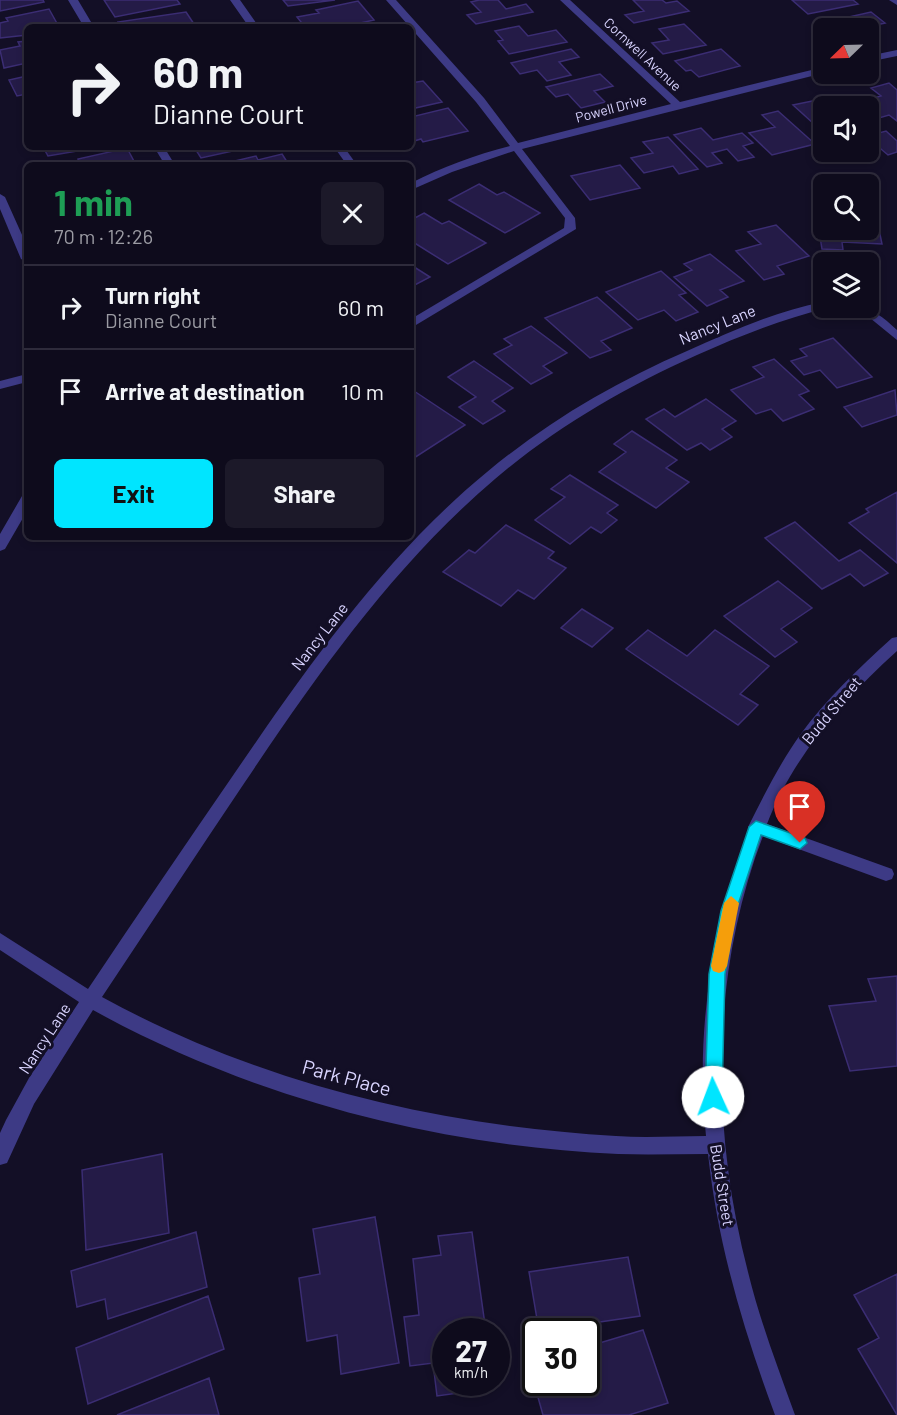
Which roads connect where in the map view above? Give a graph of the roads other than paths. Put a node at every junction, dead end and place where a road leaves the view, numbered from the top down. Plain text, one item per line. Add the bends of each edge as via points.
1 (73, 0) edge
2 (235, 0) edge
3 (391, 0) edge
4 (565, 0) edge
5 (87, 24) edge
6 (252, 24) edge
7 (412, 24) edge
8 (414, 26) edge
9 (897, 53) edge
10 (879, 57) edge
11 (813, 73) edge
12 (677, 104) junction
13 (519, 147) junction
14 (414, 186) edge
15 (0, 197) edge
16 (24, 252) edge
17 (813, 309) edge
18 (877, 318) edge
19 (414, 322) edge
20 (897, 336) edge
21 (24, 379) edge
22 (0, 385) edge
23 (24, 504) edge
24 (0, 546) edge
25 (897, 642) edge
26 (756, 827) junction
27 (886, 874) dead end
28 (0, 941) edge
29 (90, 999) junction
30 (715, 1145) junction
31 (0, 1156) edge
32 (785, 1415) edge

1 - 5 street
2 - 6 street
3 - 7 street
4 - 12 street, Cornwell Avenue
8 - 13 street
9 - 10 street
11 - 12 street, Powell Drive
12 - 13 street, Powell Drive
13 - 14 street, Powell Drive via 469,161
13 - 19 street via 570,218 570,229
15 - 16 street
17 - 29 street, Nancy Lane via 747,330 635,380 527,448 467,497 417,546 305,684
18 - 20 street
21 - 22 street
23 - 24 street
25 - 26 street, Budd Street via 825,714 794,756
26 - 27 street
26 - 30 street, Budd Street via 729,911 717,974 712,1073
28 - 29 street, Park Place
29 - 30 street, Park Place via 220,1061 318,1094 421,1120 605,1144
29 - 31 street, Nancy Lane via 23,1104
30 - 32 street, Budd Street via 733,1251 757,1339

